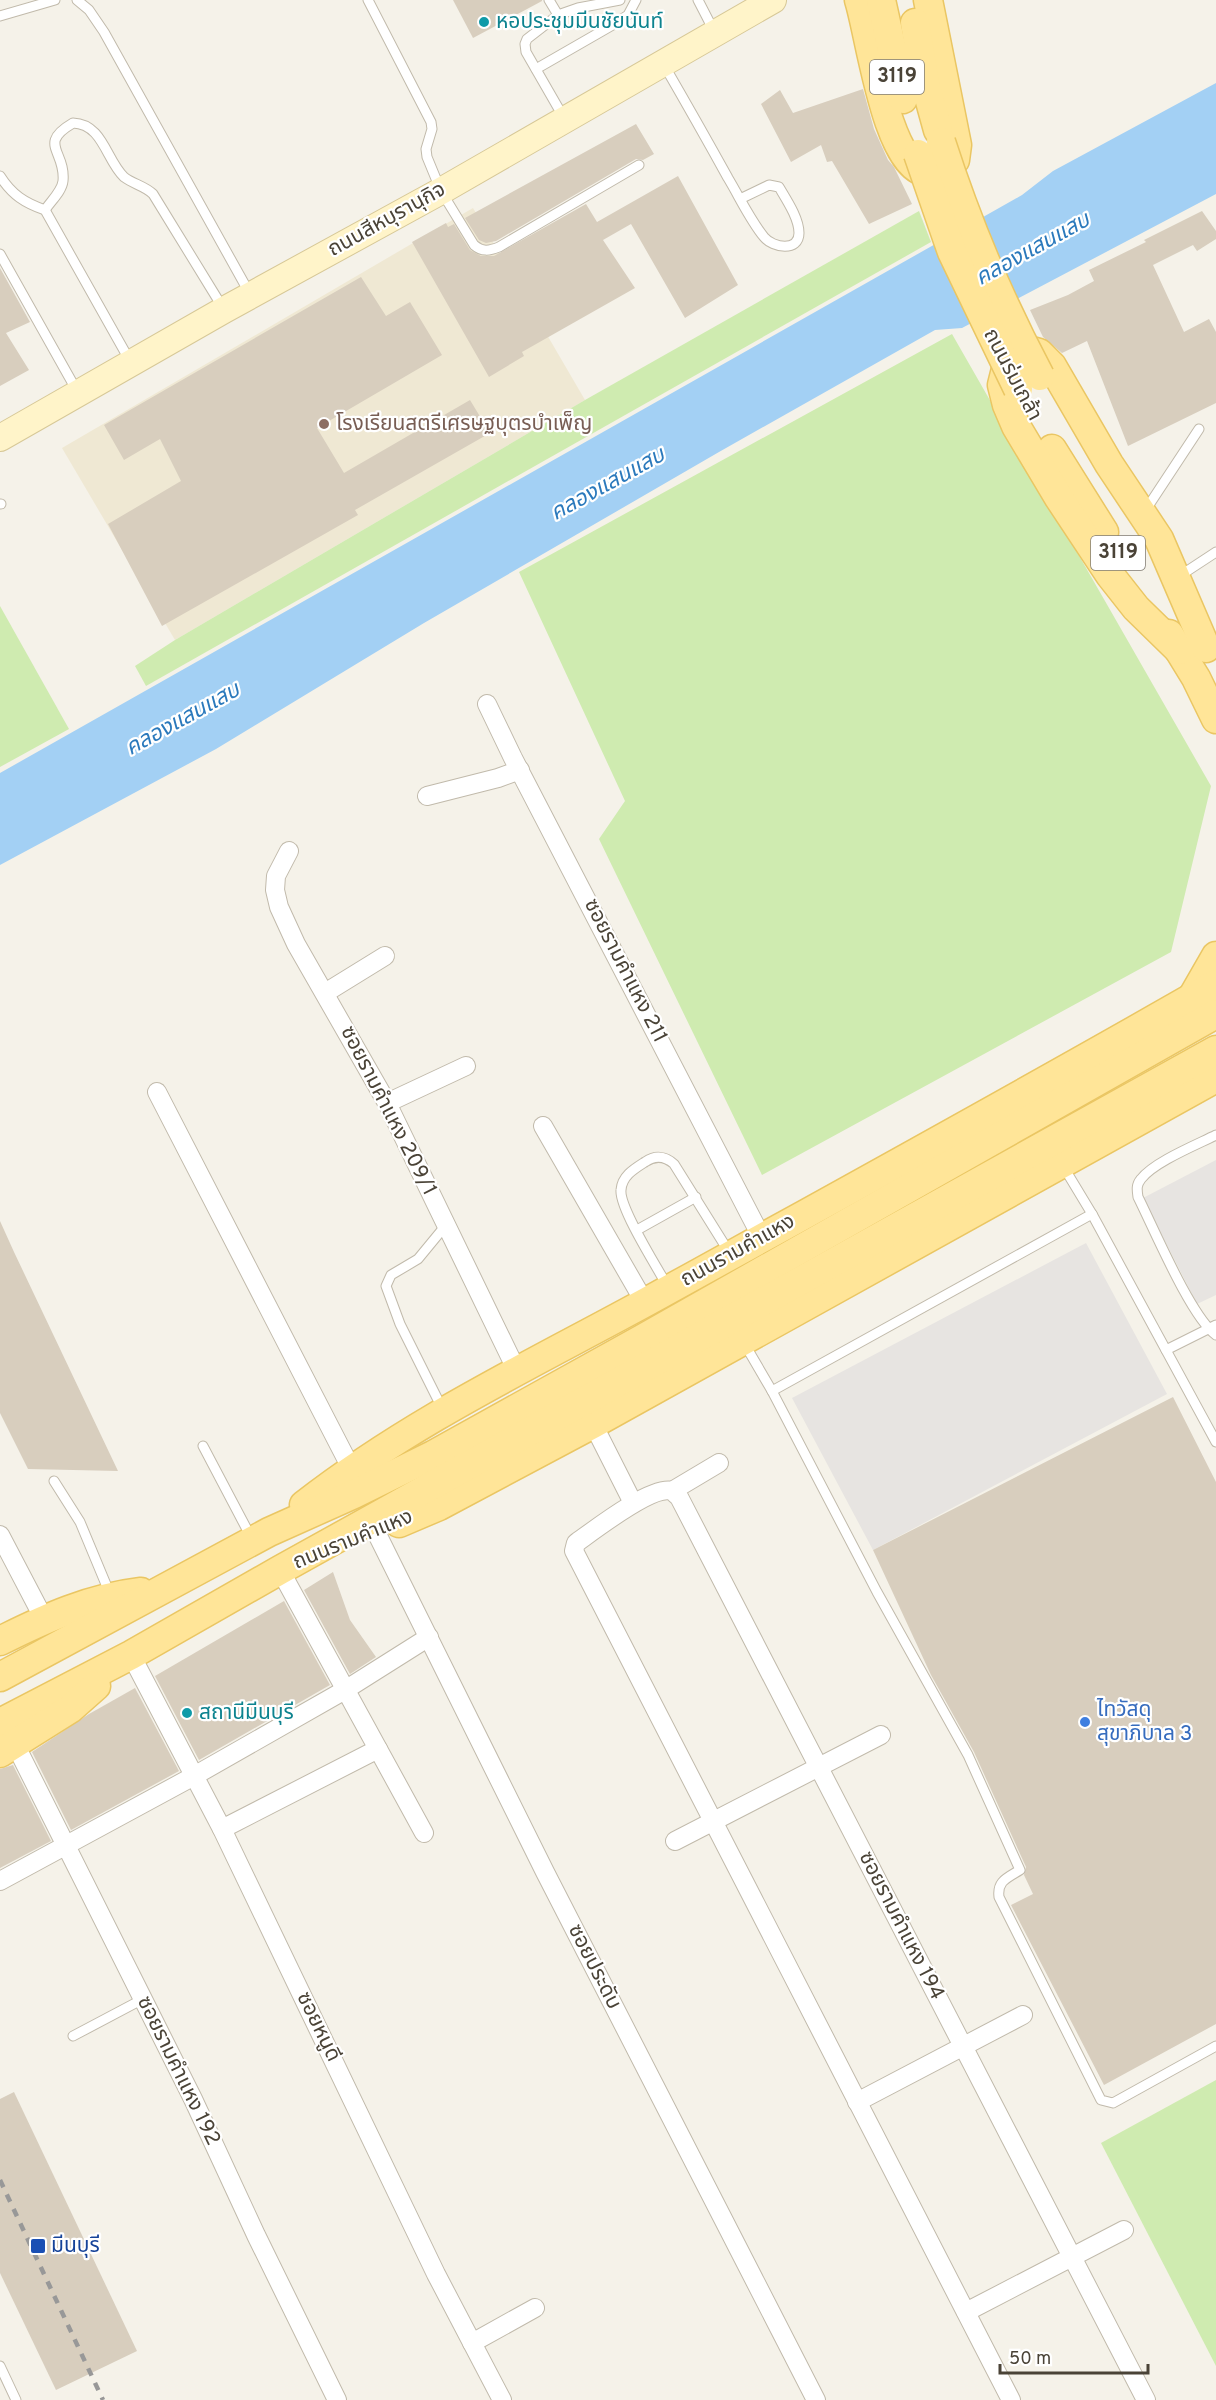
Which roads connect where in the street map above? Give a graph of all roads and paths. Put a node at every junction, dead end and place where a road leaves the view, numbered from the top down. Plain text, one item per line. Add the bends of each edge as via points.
1 (55, 0) edge
2 (77, 0) edge
3 (368, 0) edge
4 (549, 0) edge
5 (620, 0) edge
6 (636, 0) edge
7 (698, 0) edge
8 (773, 0) edge
9 (859, 0) edge
10 (881, 0) edge
11 (911, 0) edge
12 (928, 0) edge
13 (558, 15) junction
14 (0, 16) edge
15 (715, 34) junction
16 (663, 63) junction
17 (536, 69) junction
18 (565, 120) junction
19 (930, 148) junction
20 (639, 165) dead end
21 (0, 176) edge
22 (441, 191) junction
23 (740, 199) junction
24 (45, 210) junction
25 (0, 254) edge
26 (251, 295) junction
27 (224, 310) junction
28 (131, 363) junction
29 (78, 393) junction
30 (1199, 429) dead end
31 (0, 438) edge
32 (1143, 513) junction
33 (1216, 552) edge
34 (1176, 578) junction
35 (1200, 655) edge
36 (487, 704) dead end
37 (1216, 719) edge
38 (520, 770) junction
39 (427, 796) dead end
40 (289, 850) dead end
41 (385, 956) dead end
42 (1216, 956) edge
43 (1216, 984) edge
44 (326, 993) junction
45 (1204, 996) edge
46 (1216, 1014) edge
47 (1216, 1050) edge
48 (466, 1066) dead end
49 (1211, 1078) edge
50 (157, 1092) dead end
51 (387, 1103) junction
52 (543, 1126) dead end
53 (1216, 1135) edge
54 (1061, 1164) junction
55 (696, 1197) junction
56 (1092, 1214) junction
57 (446, 1225) junction
58 (637, 1230) junction
59 (762, 1238) junction
60 (730, 1255) junction
61 (657, 1296) junction
62 (1212, 1327) edge
63 (1216, 1335) edge
64 (742, 1340) junction
65 (1166, 1350) junction
66 (648, 1351) junction
67 (517, 1371) junction
68 (772, 1391) junction
69 (443, 1411) junction
70 (593, 1424) junction
71 (1216, 1442) edge
72 (203, 1446) dead end
73 (719, 1463) dead end
74 (351, 1468) junction
75 (54, 1481) dead end
76 (672, 1491) junction
77 (633, 1503) junction
78 (376, 1532) junction
79 (0, 1535) edge
80 (261, 1537) junction
81 (280, 1570) junction
82 (160, 1590) junction
83 (111, 1596) junction
84 (44, 1619) junction
85 (429, 1637) junction
86 (0, 1641) edge
87 (131, 1655) junction
88 (0, 1677) edge
89 (345, 1690) junction
90 (881, 1735) dead end
91 (5, 1740) edge
92 (378, 1749) junction
93 (819, 1767) junction
94 (194, 1776) junction
95 (713, 1822) junction
96 (222, 1829) junction
97 (424, 1833) dead end
98 (675, 1841) dead end
99 (65, 1844) junction
100 (0, 1881) edge
101 (143, 1999) junction
102 (1023, 2015) dead end
103 (73, 2036) dead end
104 (1216, 2046) edge
105 (964, 2048) junction
106 (857, 2102) junction
107 (1124, 2230) dead end
108 (1072, 2258) junction
109 (535, 2308) dead end
110 (966, 2312) junction
111 (472, 2343) junction
112 (0, 2366) edge
113 (16, 2400) edge
114 (337, 2400) edge
115 (502, 2400) edge
116 (816, 2400) edge
117 (1011, 2400) edge
118 (1146, 2400) edge

1 - 14 lane
2 - 26 lane via 104,32
3 - 22 lane via 431,122 426,149
4 - 13 lane
5 - 13 lane
6 - 17 lane via 628,15
7 - 15 lane
8 - 15 main road, ถนนสีหบุรานุกิจ
9 - 12 main road via 872,62 899,147 912,166 927,172 955,160 957,145
10 - 19 main road, ถนนร่มเกล้า / 3119 via 894,68
11 - 19 main road, ถนนร่มเกล้า / 3119 via 925,83
13 - 17 lane via 527,39 526,52
15 - 16 main road, ถนนสีหบุรานุกิจ
16 - 18 main road, ถนนสีหบุรานุกิจ
16 - 23 lane
17 - 18 lane
18 - 22 main road, ถนนสีหบุรานุกิจ
19 - 35 main road, ถนนร่มเกล้า / 3119, bridge via 952,252 1029,382 1072,481
20 - 22 lane via 487,251 474,245
21 - 24 lane via 15,196
22 - 26 main road, ถนนสีหบุรานุกิจ
23 - 23 lane via 765,238 775,246 796,242 797,222 778,187 769,185
24 - 27 lane via 63,184 55,137 73,123 88,126 122,175 153,194
24 - 28 lane
25 - 29 lane
26 - 27 main road, ถนนสีหบุรานุกิจ
27 - 28 main road, ถนนสีหบุรานุกิจ
28 - 29 main road, ถนนสีหบุรานุกิจ
29 - 31 main road, ถนนสีหบุรานุกิจ
30 - 32 lane
32 - 34 main road via 1160,539
32 - 35 main road via 1109,464 1052,366 1039,352 1028,350 1016,355 1006,369 1002,385 1007,405 1059,498 1136,608
33 - 34 lane
34 - 35 main road
35 - 37 main road, ถนนร่มเกล้า / 3119
36 - 38 street, ซอยรามคำแหง 211
38 - 39 street
38 - 59 street, ซอยรามคำแหง 211
40 - 44 street, ซอยรามคำแหง 209/1 via 276,876 279,907
41 - 44 street
42 - 45 main road
43 - 45 main road, ถนนรามคำแหง
44 - 51 street, ซอยรามคำแหง 209/1
45 - 59 main road, ถนนรามคำแหง via 1166,1013
46 - 66 main road, ถนนรามคำแหง
47 - 66 main road, ถนนรามคำแหง
48 - 51 street
49 - 54 main road, ถนนรามคำแหง
50 - 74 street
51 - 57 street, ซอยรามคำแหง 209/1
52 - 61 street
53 - 62 lane via 1165,1160 1141,1178 1136,1187 1188,1297
54 - 56 lane
54 - 64 main road, ถนนรามคำแหง
55 - 58 lane
55 - 58 lane via 669,1160 650,1158 630,1172 621,1191
55 - 60 lane
56 - 65 lane
56 - 68 lane
57 - 67 street, ซอยรามคำแหง 209/1
57 - 69 lane via 418,1259 391,1275 386,1286 400,1324
58 - 61 lane
59 - 60 main road, ถนนรามคำแหง
60 - 61 main road, ถนนรามคำแหง
61 - 67 main road, ถนนรามคำแหง
62 - 63 lane
62 - 65 lane
64 - 68 lane
64 - 70 main road, ถนนรามคำแหง
65 - 71 lane
66 - 80 main road, ถนนรามคำแหง
66 - 81 main road, ถนนรามคำแหง
67 - 69 main road, ถนนรามคำแหง
68 - 104 lane via 877,1593 968,1755 1020,1870 1002,1881 999,1897 1101,2100 1113,2103
69 - 74 main road, ถนนรามคำแหง
70 - 77 street
70 - 78 main road, ถนนรามคำแหง via 439,1506
72 - 80 lane
73 - 76 street
74 - 80 main road, ถนนรามคำแหง
75 - 83 lane via 80,1522
76 - 77 street
76 - 93 street, ซอยรามคำแหง 194 via 679,1497
77 - 95 street via 576,1543 574,1551
78 - 81 main road, ถนนรามคำแหง
78 - 85 street, ซอยประดับ
79 - 84 street
80 - 82 main road, ถนนรามคำแหง
81 - 87 main road, ถนนรามคำแหง
81 - 89 street, ถนนรามคำแหง
82 - 83 main road
82 - 88 main road, ถนนรามคำแหง
83 - 84 main road
84 - 86 main road
85 - 89 street
85 - 116 street, ซอยประดับ via 550,1883
87 - 91 main road, ถนนรามคำแหง
87 - 94 street, ซอยหนูดี
89 - 92 street, ถนนรามคำแหง
89 - 94 street
90 - 93 street
91 - 99 street, ซอยรามคำแหง 192
92 - 96 street
92 - 97 street, ถนนรามคำแหง
93 - 95 street
93 - 105 street, ซอยรามคำแหง 194
94 - 96 street, ซอยหนูดี
94 - 99 street
95 - 98 street
95 - 106 street
96 - 111 street, ซอยหนูดี
99 - 100 street
99 - 101 street, ซอยรามคำแหง 192
101 - 103 lane
101 - 114 street, ซอยรามคำแหง 192
102 - 105 street
105 - 106 street
105 - 108 street, ซอยรามคำแหง 194
106 - 110 street
107 - 108 street
108 - 110 street
108 - 118 street, ซอยรามคำแหง 194
109 - 111 street
110 - 117 street
111 - 115 street, ซอยหนูดี
112 - 113 lane

